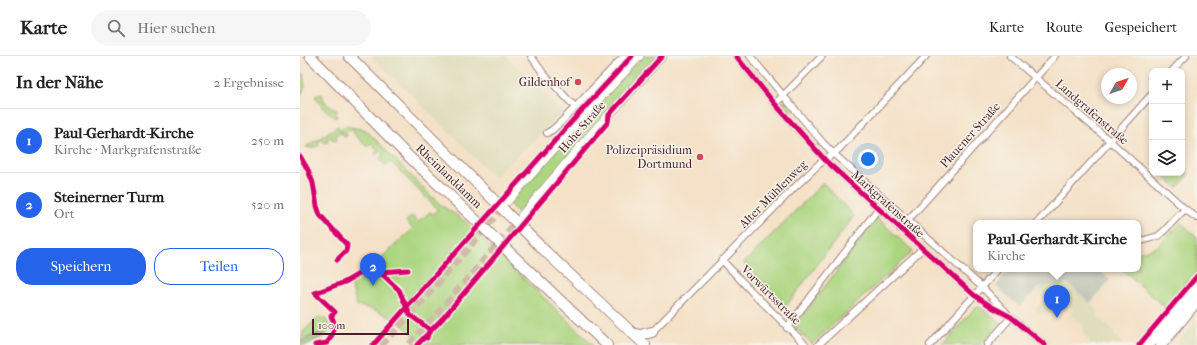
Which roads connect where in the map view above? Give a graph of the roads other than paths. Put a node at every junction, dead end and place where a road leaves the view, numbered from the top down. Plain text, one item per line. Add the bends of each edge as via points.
1 (310, 56) edge
2 (349, 56) edge
3 (531, 56) edge
4 (624, 56) edge
5 (639, 56) edge
6 (662, 56) edge
7 (745, 56) edge
8 (750, 56) edge
9 (822, 56) edge
10 (926, 56) edge
11 (1010, 56) edge
12 (1055, 56) edge
13 (1186, 56) edge
14 (738, 58) edge
15 (1175, 68) edge
16 (1035, 78) junction
17 (783, 95) junction
18 (1149, 97) edge
19 (775, 104) junction
20 (575, 107) junction
21 (547, 133) dead end
22 (1110, 141) junction
23 (834, 154) junction
24 (825, 160) junction
25 (507, 201) tunnel mouth
26 (878, 209) junction
27 (1185, 209) junction
28 (522, 216) tunnel mouth
29 (1196, 218) edge
30 (908, 220) junction
31 (1040, 220) edge
32 (900, 229) junction
33 (1141, 241) edge
34 (922, 249) junction
35 (722, 260) junction
36 (995, 272) edge
37 (982, 287) junction
38 (1197, 288) edge
39 (974, 295) junction
40 (1197, 301) edge
41 (1011, 317) junction
42 (787, 328) junction
43 (652, 332) junction
44 (632, 333) junction
45 (1162, 339) edge
46 (607, 345) edge
47 (645, 345) edge
48 (648, 345) edge
49 (806, 345) edge
50 (818, 345) edge
51 (930, 345) edge
52 (987, 345) edge
53 (1045, 345) edge
54 (1149, 345) edge

1 - 46 main road, Rheinlanddamm via 402,150
2 - 44 main road, Rheinlanddamm via 546,252
3 - 20 street via 543,73
4 - 20 street, Hohe Straße
5 - 25 main road, Hohe Straße
6 - 28 main road, Hohe Straße
7 - 14 street
8 - 17 street, Markgrafenstraße
9 - 17 street
10 - 23 street, Alter Mühlenweg
11 - 16 street, Landgrafenstraße
12 - 16 street, Plauener Straße
13 - 15 street
14 - 19 street, Markgrafenstraße
16 - 22 street, Landgrafenstraße
16 - 30 street, Plauener Straße
17 - 19 street
17 - 23 street, Markgrafenstraße
18 - 22 street
19 - 24 street, Markgrafenstraße
20 - 21 street, Hohe Straße via 556,128
22 - 27 street, Landgrafenstraße
22 - 31 street
23 - 24 street, Alter Mühlenweg
23 - 30 street, Markgrafenstraße
24 - 26 street, Markgrafenstraße
24 - 35 street, Alter Mühlenweg
26 - 32 street, Markgrafenstraße
26 - 42 street
27 - 29 street, Landgrafenstraße
27 - 33 street via 1158,236
30 - 32 street, Plauener Straße
30 - 37 street, Markgrafenstraße
32 - 34 street, Markgrafenstraße
34 - 39 street, Markgrafenstraße
34 - 50 street
35 - 42 street, Vorwärtsstraße
35 - 43 street, Alter Mühlenweg
36 - 37 street
37 - 39 street
37 - 41 street, Markgrafenstraße
38 - 45 main road
39 - 41 street, Markgrafenstraße
39 - 51 street
40 - 45 main road
41 - 52 street
41 - 53 street, Markgrafenstraße
42 - 49 street, Vorwärtsstraße
43 - 44 main road via 640,335
43 - 48 main road
44 - 47 main road, Rheinlanddamm
45 - 54 main road

